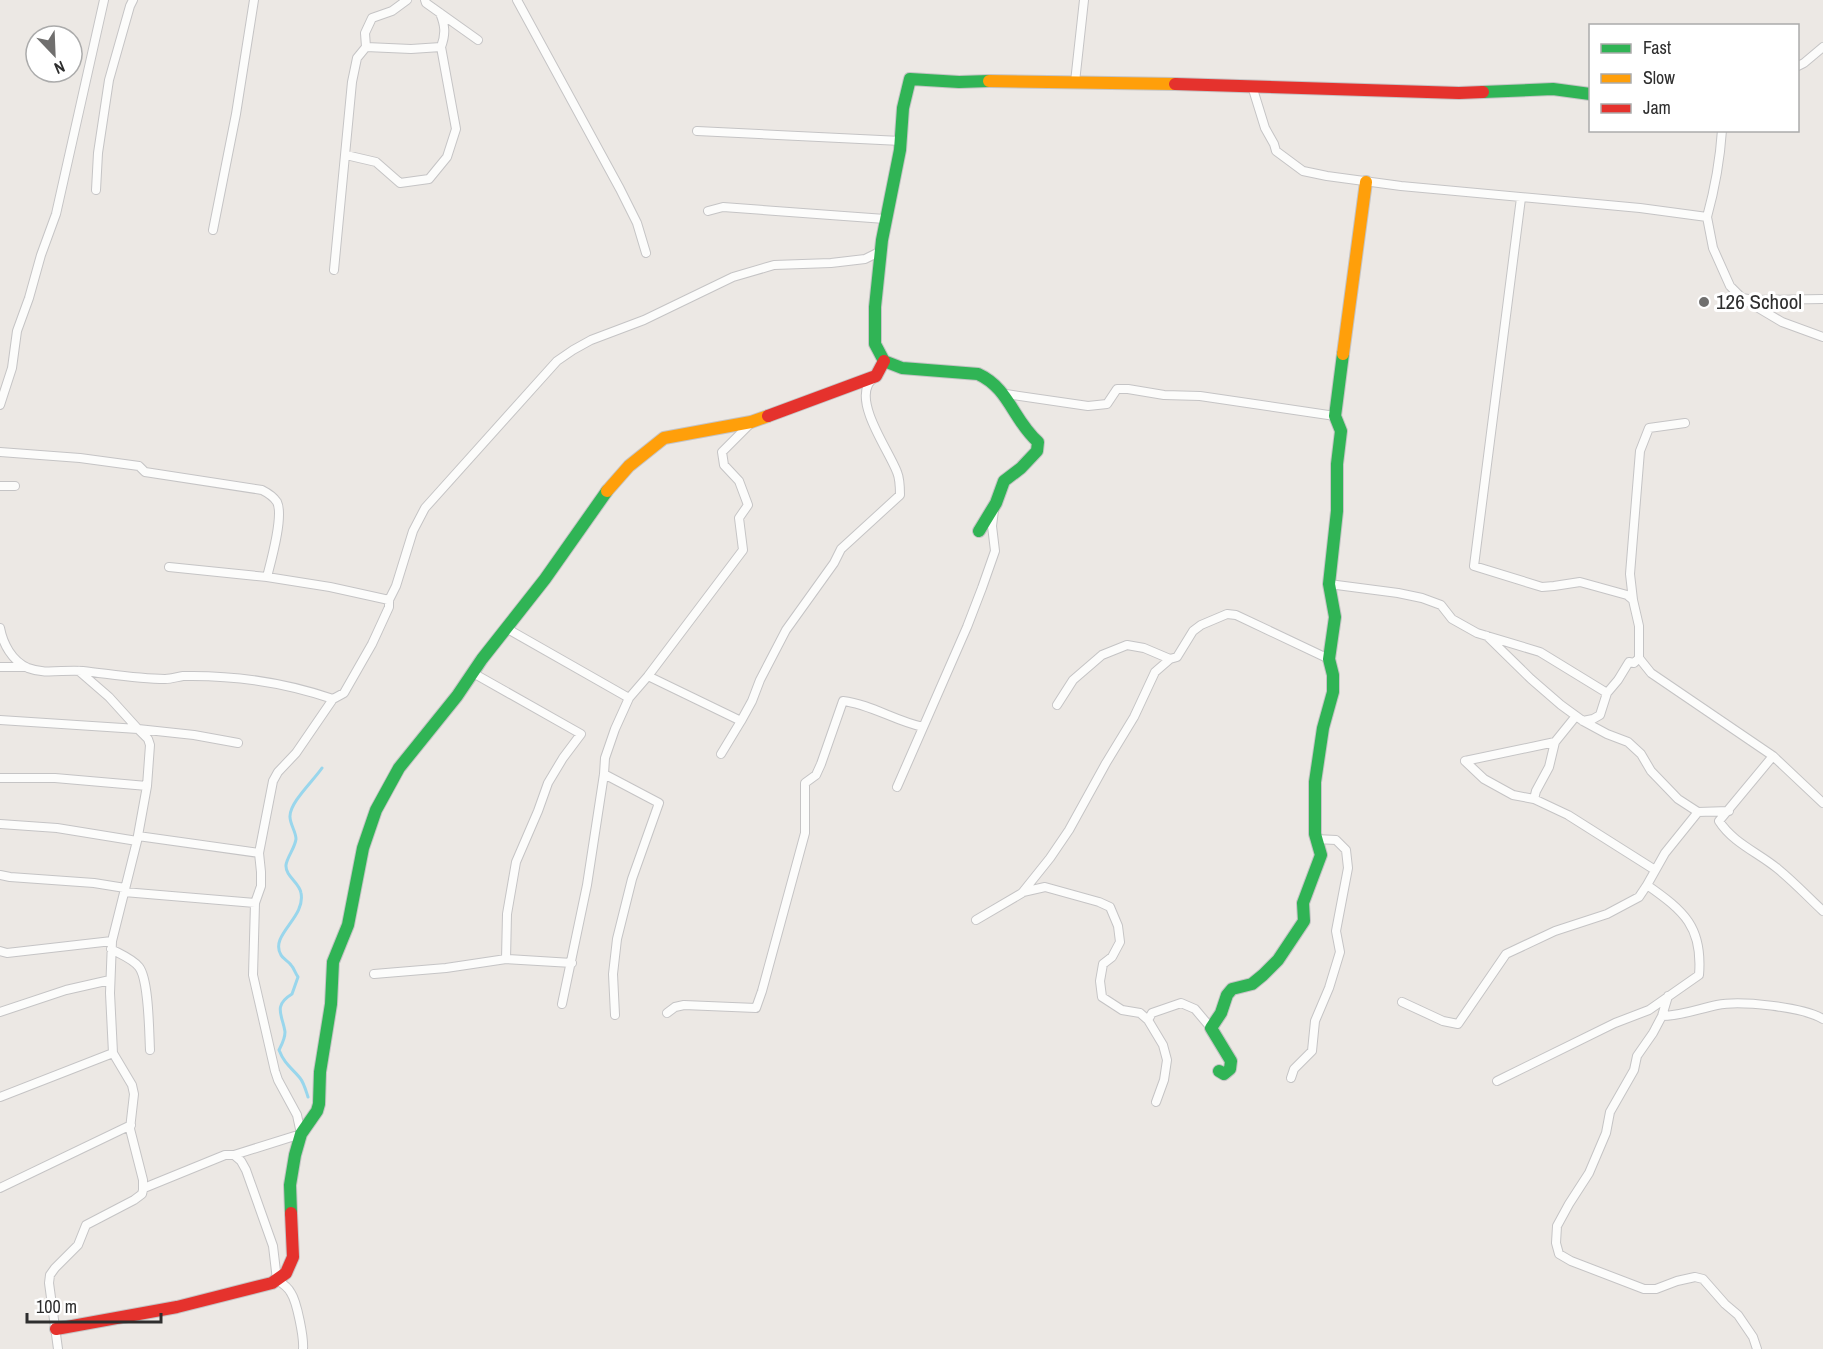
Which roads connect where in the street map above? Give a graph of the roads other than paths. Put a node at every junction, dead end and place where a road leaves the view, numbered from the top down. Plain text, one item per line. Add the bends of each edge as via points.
1 (104, 0) edge
2 (134, 0) edge
3 (254, 0) edge
4 (407, 0) edge
5 (425, 0) edge
6 (518, 0) edge
7 (1084, 0) edge
8 (440, 13) junction
9 (478, 40) dead end
10 (366, 47) junction
11 (441, 47) junction
12 (1823, 47) edge
13 (1799, 65) edge
14 (1075, 82) junction
15 (1252, 86) junction
16 (1589, 94) edge
17 (697, 131) dead end
18 (1722, 132) edge
19 (901, 141) junction
20 (346, 155) junction
21 (1366, 182) junction
22 (96, 190) dead end
23 (1521, 198) junction
24 (708, 211) dead end
25 (1707, 217) junction
26 (885, 219) junction
27 (213, 230) dead end
28 (881, 251) junction
29 (646, 253) dead end
30 (334, 270) dead end
31 (1742, 298) junction
32 (1823, 299) edge
33 (1823, 337) edge
34 (884, 361) junction
35 (876, 376) junction
36 (1006, 394) junction
37 (0, 405) edge
38 (1335, 416) junction
39 (751, 422) junction
40 (1685, 423) dead end
41 (0, 452) edge
42 (0, 486) edge
43 (15, 486) dead end
44 (996, 503) junction
45 (979, 531) dead end
46 (169, 567) dead end
47 (267, 577) junction
48 (1329, 584) junction
49 (389, 600) junction
50 (1633, 600) junction
51 (0, 628) edge
52 (506, 628) junction
53 (1486, 636) junction
54 (1639, 658) junction
55 (1170, 659) junction
56 (1329, 659) junction
57 (26, 667) junction
58 (0, 668) edge
59 (79, 670) junction
60 (473, 673) junction
61 (648, 676) junction
62 (1607, 693) junction
63 (629, 698) junction
64 (333, 699) junction
65 (1057, 705) dead end
66 (1580, 718) junction
67 (0, 720) edge
68 (741, 721) junction
69 (923, 727) junction
70 (138, 729) junction
71 (1555, 742) junction
72 (238, 743) dead end
73 (721, 754) dead end
74 (1773, 756) junction
75 (604, 774) junction
76 (0, 778) edge
77 (147, 786) junction
78 (897, 787) dead end
79 (1534, 799) junction
80 (1823, 803) edge
81 (1729, 811) junction
82 (1698, 812) junction
83 (0, 824) edge
84 (138, 838) junction
85 (1316, 839) junction
86 (259, 853) junction
87 (1655, 870) junction
88 (0, 875) edge
89 (1647, 885) junction
90 (124, 890) junction
91 (1022, 892) junction
92 (255, 903) junction
93 (1823, 911) edge
94 (976, 920) dead end
95 (111, 945) junction
96 (0, 952) edge
97 (506, 959) junction
98 (572, 963) junction
99 (374, 974) dead end
100 (110, 980) junction
101 (1668, 996) junction
102 (1402, 1002) dead end
103 (562, 1004) dead end
104 (0, 1011) edge
105 (667, 1012) dead end
106 (615, 1015) dead end
107 (1662, 1016) junction
108 (1823, 1019) edge
109 (1148, 1020) junction
110 (1211, 1028) junction
111 (150, 1050) dead end
112 (113, 1053) junction
113 (1219, 1071) dead end
114 (1291, 1078) dead end
115 (1497, 1081) dead end
116 (0, 1097) edge
117 (1156, 1102) dead end
118 (131, 1125) junction
119 (301, 1134) junction
120 (234, 1155) junction
121 (0, 1188) edge
122 (144, 1188) junction
123 (277, 1280) junction
124 (56, 1329) junction
125 (58, 1349) edge
126 (303, 1349) edge
127 (1757, 1349) edge

1 - 37 street via 56,214 17,331 12,368
2 - 22 street via 109,80
3 - 27 street
4 - 10 street via 372,18 365,33
5 - 8 street
6 - 29 street via 612,172 637,223
7 - 14 street
8 - 9 street
8 - 11 street via 445,26
10 - 11 street
10 - 20 street via 357,58 354,74
11 - 20 street via 456,129 447,157 429,179 400,183 376,162
12 - 13 street
14 - 15 street
14 - 19 street via 910,79
15 - 16 street via 1460,93 1553,89
15 - 21 street via 1276,151 1303,171
17 - 19 street
18 - 25 street
19 - 26 street
20 - 30 street
21 - 23 street
21 - 38 street
23 - 25 street
23 - 50 street via 1474,566 1542,586 1580,582
24 - 26 street via 723,207
25 - 31 street via 1713,248 1730,286
26 - 28 street
28 - 34 street via 875,344
28 - 49 street via 865,259 774,265 733,277 644,320 591,340 557,361 425,508
31 - 32 street
31 - 33 street via 1782,322
34 - 35 street
34 - 36 street via 902,368 978,374
35 - 39 street
35 - 68 street via 867,386 867,408 899,475 900,495 841,549 786,630
36 - 38 street via 1088,406 1107,404 1117,389 1128,389
36 - 44 street via 1022,426 1038,442 1037,451 1004,481
38 - 48 street via 1341,431
39 - 52 street via 664,438 643,454 600,499
39 - 61 street via 723,452 724,465 739,481 748,505 739,518 743,550
40 - 50 street via 1649,428 1640,451 1630,574
41 - 47 street via 139,466 145,472 262,490 278,504 278,525
42 - 43 street
44 - 45 street
44 - 69 street via 992,526 995,551
46 - 47 street
47 - 49 street
48 - 53 street via 1422,598 1441,605 1452,619
48 - 56 street via 1335,617
49 - 64 street via 372,644 344,693
50 - 54 street via 1639,626
51 - 57 street via 9,653
52 - 60 street
52 - 63 street
53 - 62 street via 1540,652
53 - 66 street
54 - 62 street via 1629,662
54 - 74 street via 1650,673
55 - 56 street via 1177,657 1193,631 1227,614
55 - 65 street via 1127,645 1102,655 1073,680
55 - 91 street via 1155,672 1134,717 1069,830
56 - 85 street via 1334,675 1333,692 1315,782
57 - 58 street
57 - 59 street via 46,672
59 - 64 street via 167,679 182,676 261,681
59 - 70 street
60 - 97 street via 581,734 548,783 516,862 507,914
60 - 119 street via 399,768 376,810 363,848 348,925 333,962 317,1111
61 - 63 street
61 - 68 street
62 - 66 street via 1600,715
63 - 75 street via 605,758
64 - 86 street via 273,781
66 - 71 street
66 - 82 street via 1628,742 1678,799
67 - 70 street
68 - 73 street
69 - 78 street
69 - 105 street via 843,701 816,775 805,783 805,833 756,1008 684,1005
70 - 72 street
70 - 77 street via 150,745
71 - 79 street via 1549,767
71 - 79 street via 1465,762 1484,779 1513,795
74 - 80 street
74 - 81 street
75 - 98 street
75 - 106 street via 659,803 632,879 617,939 613,974
76 - 77 street
77 - 84 street
79 - 87 street via 1568,815
81 - 82 street
81 - 93 street via 1719,821 1724,828 1777,868
82 - 87 street
83 - 84 street
84 - 86 street
84 - 90 street
85 - 110 street via 1321,855 1303,903 1304,921 1263,975 1251,984 1232,989
85 - 114 street via 1336,840 1346,850 1348,868 1336,931 1340,952 1315,1021 1312,1050
86 - 92 street via 261,886
87 - 89 street
88 - 90 street via 94,882
89 - 101 street via 1690,921 1697,937 1699,975
89 - 102 street via 1639,897 1607,914 1555,931 1506,954 1458,1024 1443,1022
90 - 92 street
90 - 95 street
91 - 94 street
91 - 109 street via 1045,887 1110,907 1120,942 1103,964 1102,997
92 - 119 street via 253,975 275,1071 297,1115
95 - 96 street
95 - 100 street
95 - 111 street via 140,968 145,980
97 - 98 street
97 - 99 street
98 - 103 street
100 - 104 street
100 - 112 street
101 - 107 street
101 - 115 street via 1637,1016
107 - 108 street via 1719,1004 1768,1005
107 - 127 street via 1610,1112 1606,1133 1589,1173 1557,1226 1559,1254 1644,1289 1695,1277 1703,1279 1738,1315
109 - 110 street via 1152,1013 1181,1003 1195,1009
109 - 117 street via 1167,1060
110 - 113 street via 1231,1061 1230,1069 1224,1074
112 - 116 street
112 - 118 street via 132,1085
118 - 121 street
118 - 122 street
119 - 120 street
119 - 123 street via 291,1185 293,1257 286,1273
120 - 122 street via 225,1155
120 - 123 street via 246,1170 273,1246
122 - 124 street via 138,1198 86,1225 78,1245 50,1275
123 - 124 street via 177,1307
123 - 126 street via 292,1294
124 - 125 street

